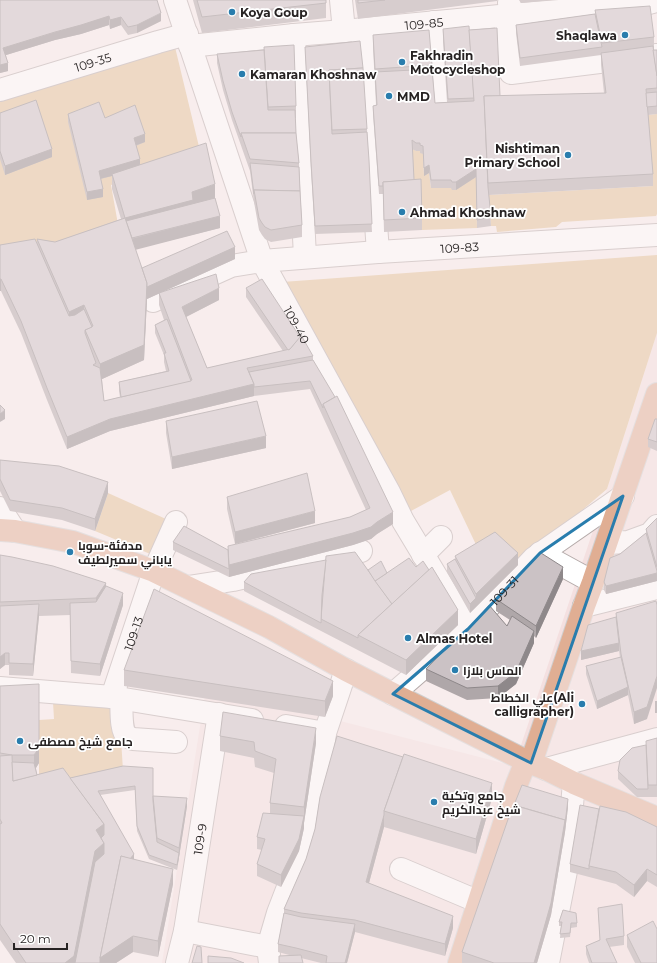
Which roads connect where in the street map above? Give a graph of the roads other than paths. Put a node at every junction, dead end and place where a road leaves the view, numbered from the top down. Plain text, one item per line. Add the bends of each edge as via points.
1 (175, 0) edge
2 (341, 0) edge
3 (657, 2) edge
4 (508, 8) edge
5 (434, 22) junction
6 (353, 30) junction
7 (294, 35) junction
8 (189, 40) junction
9 (657, 55) edge
10 (0, 90) edge
11 (441, 111) edge
12 (657, 235) edge
13 (378, 252) junction
14 (305, 258) junction
15 (262, 261) junction
16 (153, 301) dead end
17 (657, 394) edge
18 (623, 496) junction
19 (0, 508) edge
20 (176, 522) dead end
21 (657, 526) edge
22 (7, 530) edge
23 (441, 538) dead end
24 (607, 543) junction
25 (361, 551) dead end
26 (540, 554) junction
27 (423, 555) junction
28 (154, 571) junction
29 (593, 582) junction
30 (188, 587) junction
31 (657, 588) edge
32 (584, 606) junction
33 (468, 629) junction
34 (346, 670) junction
35 (0, 688) edge
36 (393, 694) junction
37 (117, 697) junction
38 (219, 714) junction
39 (325, 733) junction
40 (657, 739) edge
41 (176, 742) dead end
42 (534, 764) junction
43 (574, 783) junction
44 (627, 806) junction
45 (657, 807) edge
46 (657, 818) edge
47 (401, 869) dead end
48 (479, 902) junction
49 (184, 931) junction
50 (269, 955) edge
51 (177, 963) edge
52 (459, 963) edge
53 (548, 963) edge

1 - 8 street, 109-40
2 - 6 street
3 - 4 street, 109-85
4 - 5 street, 109-85
4 - 9 street via 506,26 511,73
5 - 6 street, 109-85
5 - 11 street
6 - 7 street, 109-85
6 - 13 street
7 - 8 street, 109-85
7 - 14 street
8 - 10 street, 109-35 via 158,42
8 - 15 street, 109-40
12 - 13 street, 109-83
13 - 14 street, 109-83
14 - 15 street, 109-83
15 - 16 street, 109-83 via 231,266
15 - 27 street, 109-40
17 - 18 main road
18 - 24 main road
18 - 26 street, 109-31
19 - 22 street
20 - 28 street, 109-13
21 - 24 street via 650,534 628,542
22 - 28 main road via 73,542
23 - 27 street
24 - 29 main road
25 - 30 street via 233,580
26 - 29 street
26 - 33 street, 109-31
27 - 33 street, 109-40
28 - 30 main road
28 - 37 street, 109-13
29 - 32 main road
30 - 34 main road via 269,627
31 - 32 street
32 - 42 main road
33 - 36 street, 109-31
34 - 36 main road
34 - 39 street
35 - 37 street
36 - 42 main road
37 - 38 street
37 - 41 street via 127,736 133,739
38 - 39 street
38 - 49 street, 109-9
39 - 50 street via 315,809 305,850 278,913
40 - 42 street
42 - 43 main road
42 - 48 main road
43 - 44 main road
43 - 53 street via 566,871
44 - 45 street
44 - 46 main road
47 - 48 street
48 - 52 main road
49 - 50 street
49 - 51 street, 109-9

